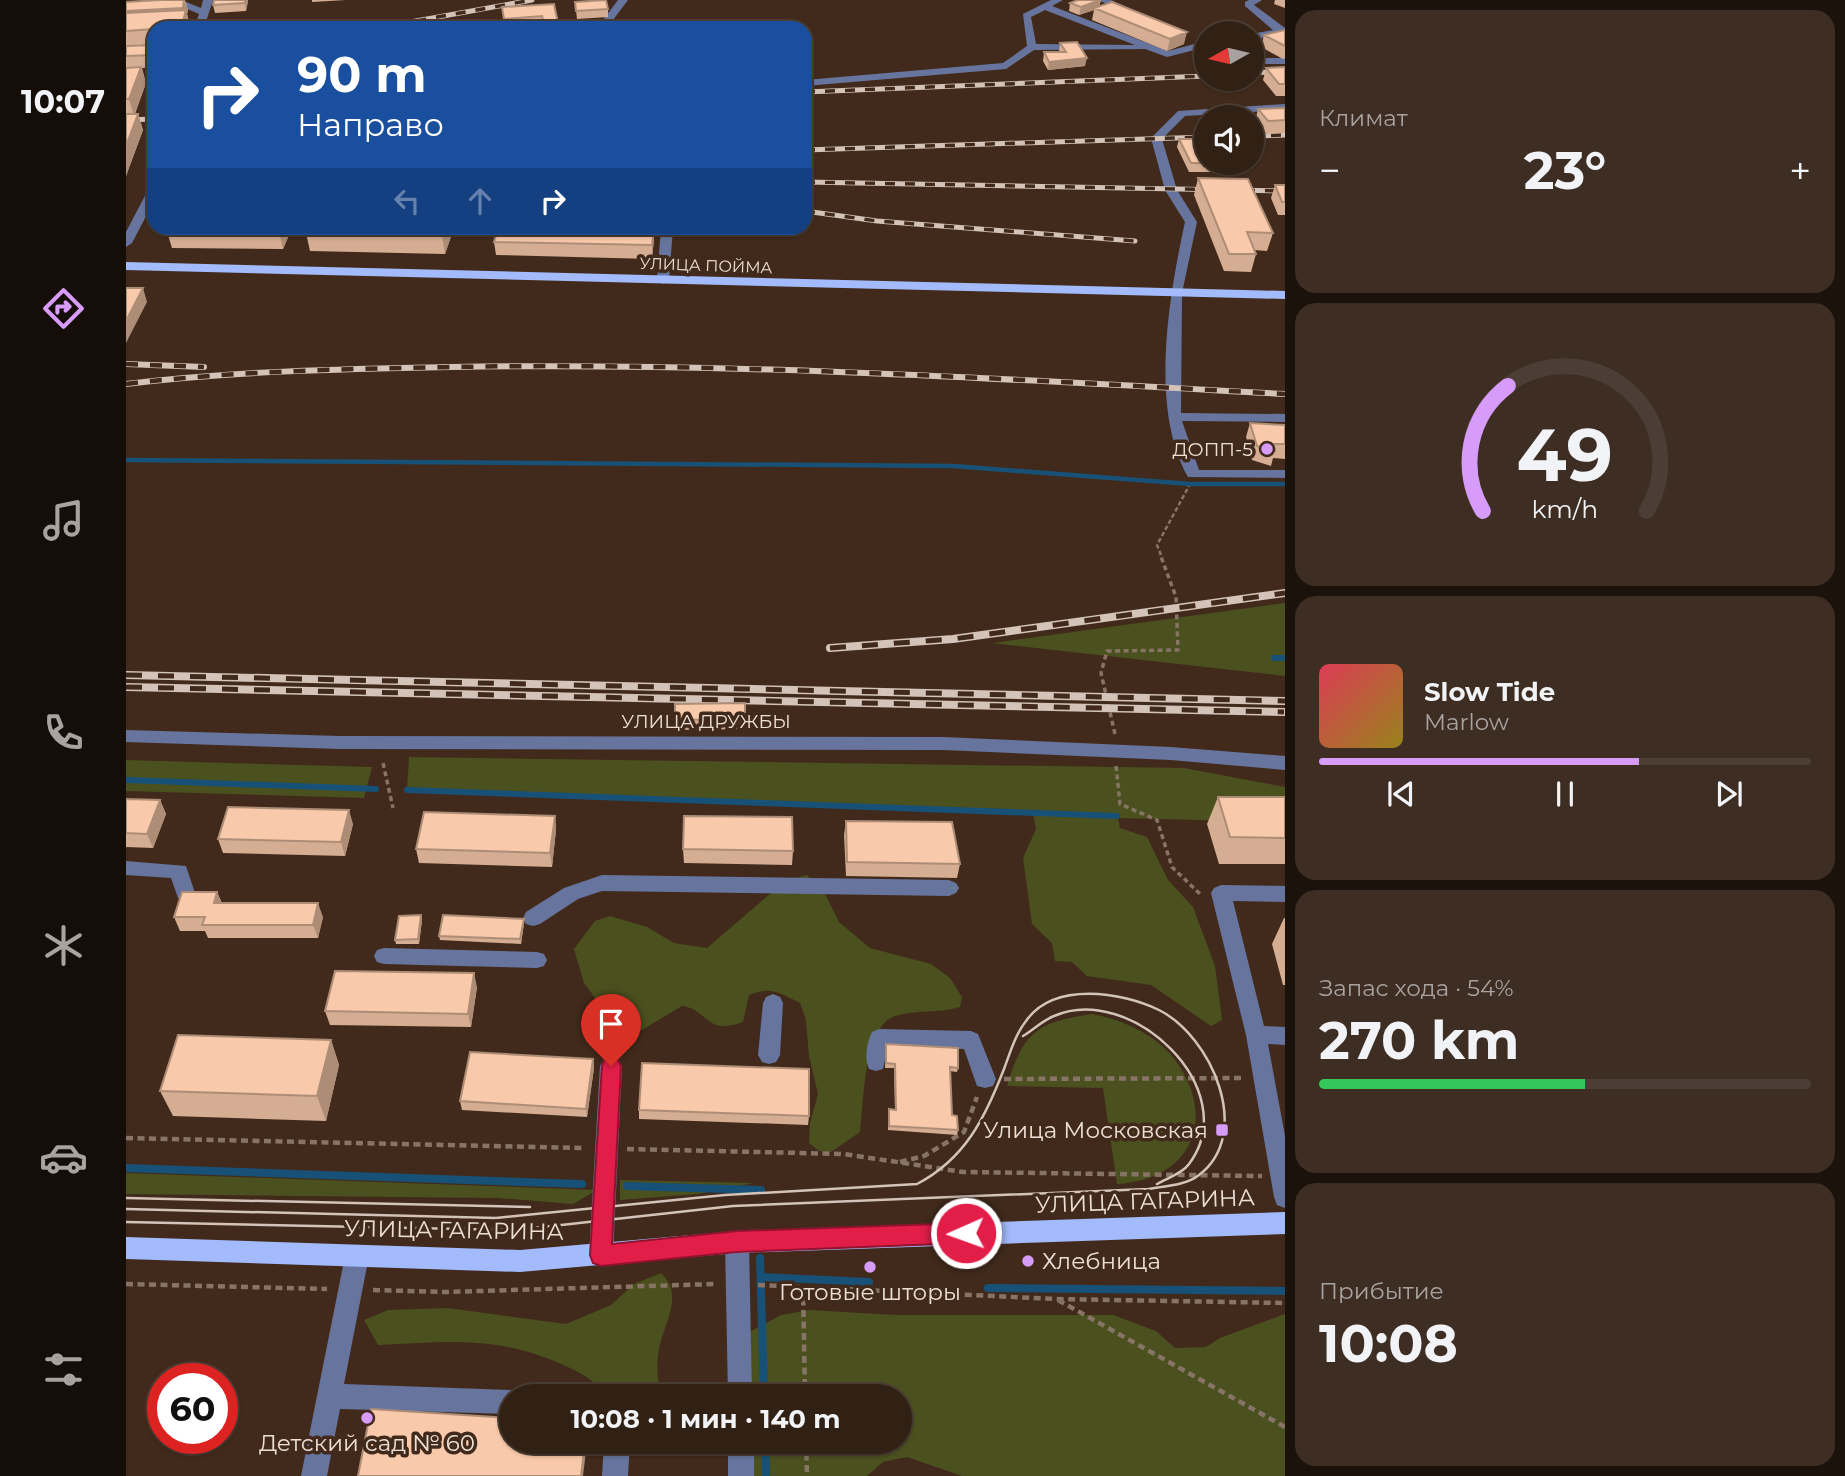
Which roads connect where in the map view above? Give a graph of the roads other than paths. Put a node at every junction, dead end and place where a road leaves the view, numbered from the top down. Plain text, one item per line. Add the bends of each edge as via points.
1 (208, 0) edge
2 (623, 0) edge
3 (1058, 0) edge
4 (1103, 0) edge
5 (1257, 0) edge
6 (1043, 6) junction
7 (126, 8) edge
8 (203, 12) junction
9 (1142, 15) edge
10 (201, 21) edge
11 (607, 21) edge
12 (1283, 32) edge
13 (1264, 35) edge
14 (1194, 46) edge
15 (1032, 47) junction
16 (1152, 48) junction
17 (1285, 61) edge
18 (1264, 62) edge
19 (812, 82) edge
20 (1285, 107) edge
21 (147, 203) edge
22 (666, 235) edge
23 (126, 243) edge
24 (126, 266) edge
25 (663, 280) junction
26 (1176, 293) junction
27 (1285, 295) edge
28 (1174, 417) junction
29 (1285, 418) edge
30 (1285, 474) edge
31 (126, 736) edge
32 (1285, 763) edge
33 (126, 868) edge
34 (949, 888) dead end
35 (185, 893) edge
36 (1285, 894) edge
37 (533, 918) dead end
38 (384, 956) dead end
39 (537, 960) dead end
40 (773, 1003) dead end
41 (1256, 1035) junction
42 (1285, 1036) edge
43 (769, 1055) dead end
44 (876, 1062) dead end
45 (611, 1066) dead end
46 (985, 1079) road end
47 (1283, 1186) edge
48 (1285, 1223) edge
49 (737, 1241) junction
50 (126, 1248) edge
51 (601, 1255) junction
52 (357, 1256) junction
53 (740, 1384) edge
54 (329, 1396) junction
55 (499, 1402) edge
56 (616, 1454) edge
57 (741, 1454) edge
58 (314, 1476) edge
59 (615, 1476) edge
60 (741, 1476) edge

1 - 8 street
2 - 11 street
3 - 6 street
4 - 9 street
5 - 12 street via 1248,4
6 - 15 street via 1027,16
6 - 16 street
7 - 8 street via 186,5
8 - 10 street
12 - 13 street
14 - 16 street via 1167,54
15 - 16 street
15 - 19 street via 1006,66
17 - 18 street
20 - 26 street via 1182,113 1156,138 1171,190 1191,222
21 - 23 street
22 - 25 street
24 - 25 main road, УЛИЦА ПОЙМА
25 - 26 main road, УЛИЦА ПОЙМА
26 - 27 main road, УЛИЦА ПОЙМА
26 - 28 street
28 - 29 street
28 - 30 street via 1194,474
31 - 32 street, УЛИЦА ДРУЖБЫ via 367,743 802,743 1169,751
33 - 35 street via 178,871
34 - 37 street via 602,883 571,893
36 - 41 street via 1221,893
38 - 39 street
40 - 43 street
41 - 42 street
41 - 47 street
44 - 46 street via 878,1038 971,1040
45 - 51 street
48 - 49 main road, УЛИЦА ГАГАРИНА
49 - 51 main road, УЛИЦА ГАГАРИНА
49 - 53 street
50 - 52 main road, УЛИЦА ГАГАРИНА
51 - 52 main road, УЛИЦА ГАГАРИНА via 520,1261
52 - 54 street
54 - 55 street
54 - 58 street
56 - 59 street
57 - 60 street

